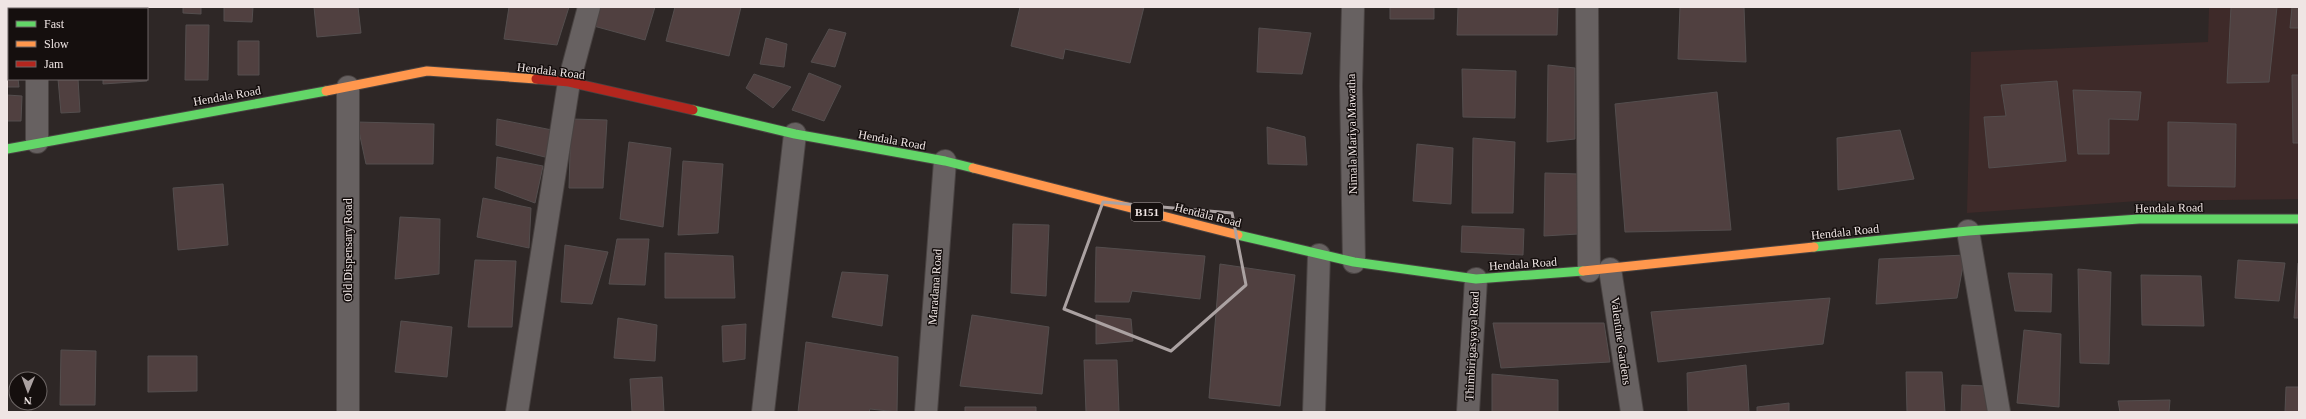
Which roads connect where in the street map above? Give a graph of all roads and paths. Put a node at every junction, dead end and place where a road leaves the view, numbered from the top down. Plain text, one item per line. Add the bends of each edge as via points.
1 (589, 7) edge
2 (1353, 7) edge
3 (1587, 7) edge
4 (37, 80) edge
5 (569, 82) junction
6 (348, 87) junction
7 (795, 134) junction
8 (37, 142) junction
9 (7, 149) edge
10 (945, 161) junction
11 (2299, 219) edge
12 (1968, 231) junction
13 (1319, 255) junction
14 (1354, 262) junction
15 (1610, 269) junction
16 (1589, 271) junction
17 (1476, 279) junction
18 (348, 412) edge
19 (517, 412) edge
20 (763, 412) edge
21 (926, 412) edge
22 (1314, 412) edge
23 (1468, 412) edge
24 (1632, 412) edge
25 (1999, 412) edge

1 - 5 street
2 - 14 street, Nimala Mariya Mawatha via 1351,86
3 - 16 street
4 - 8 street
5 - 6 main road, Hendala Road / B151 via 427,71
5 - 7 main road, Hendala Road / B151
5 - 19 street
6 - 8 main road, Hendala Road / B151
6 - 18 street, Old Dispensary Road
7 - 10 main road, Hendala Road / B151
7 - 20 street
8 - 9 main road, Hendala Road / B151
10 - 13 main road, Hendala Road / B151
10 - 21 street, Maradana Road
11 - 12 main road, Hendala Road / B151 via 2139,219
12 - 15 main road, Hendala Road / B151
12 - 25 street
13 - 14 main road, Hendala Road / B151
13 - 22 street
14 - 17 main road, Hendala Road / B151
15 - 16 main road, Hendala Road / B151
15 - 24 street, Valentine Gardens
16 - 17 main road, Hendala Road / B151
17 - 23 street, Thimbirigasyaya Road

